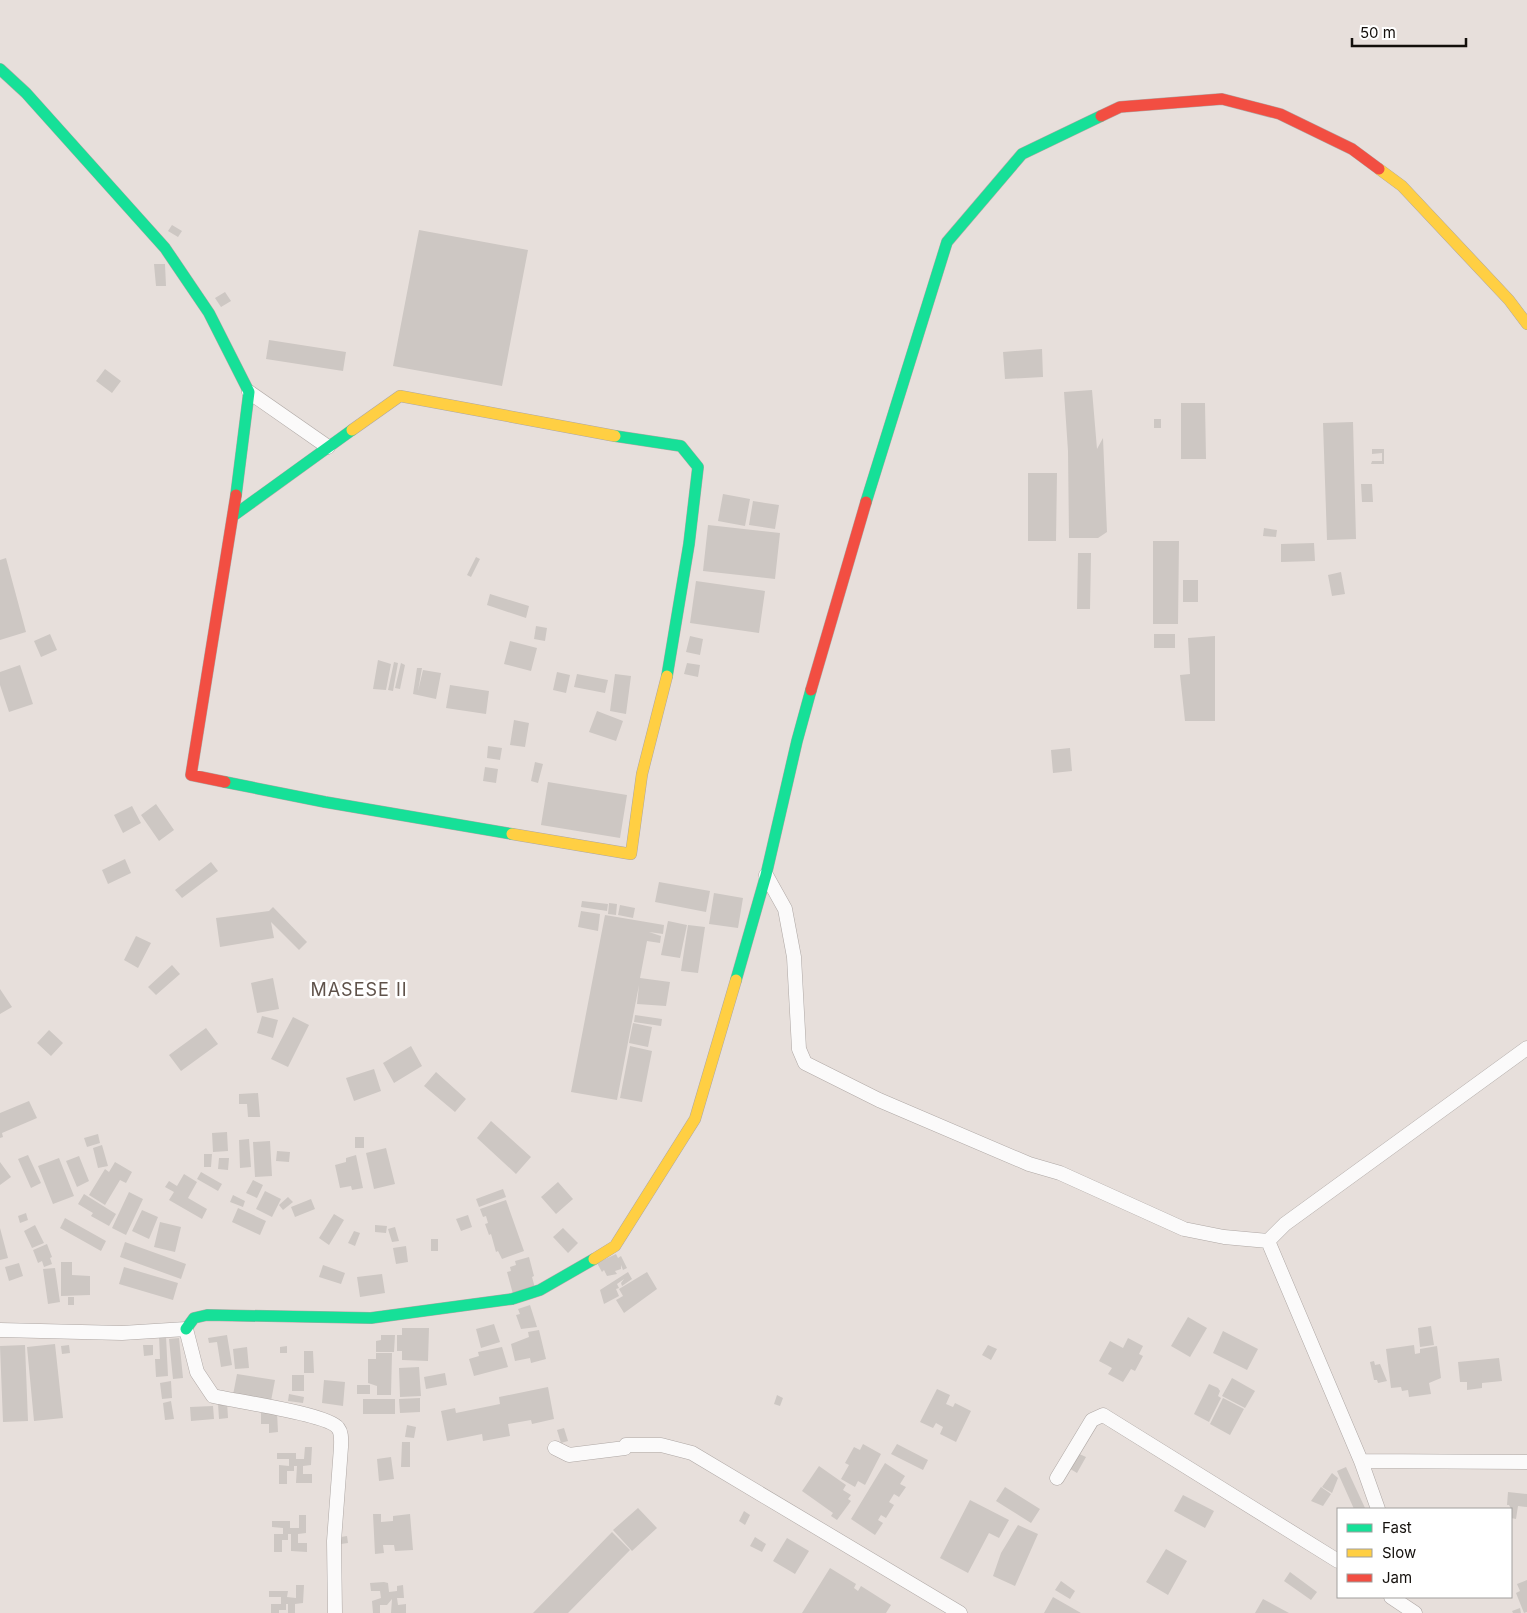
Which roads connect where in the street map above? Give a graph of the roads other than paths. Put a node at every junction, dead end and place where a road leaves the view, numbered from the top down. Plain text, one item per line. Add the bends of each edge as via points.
1 (0, 69) edge
2 (1527, 324) edge
3 (249, 392) junction
4 (328, 447) junction
5 (233, 516) junction
6 (766, 875) junction
7 (1527, 1048) edge
8 (1268, 1241) junction
9 (186, 1329) junction
10 (0, 1330) edge
11 (556, 1448) dead end
12 (1361, 1461) junction
13 (1527, 1462) edge
14 (1057, 1478) dead end
15 (1378, 1508) edge
16 (1337, 1560) edge
17 (1393, 1598) edge
18 (1410, 1598) edge
19 (335, 1613) edge
20 (960, 1613) edge
21 (1416, 1613) edge

1 - 3 street via 39,107 165,248 209,313
2 - 6 street via 1509,300 1402,186 1352,149 1280,114 1222,99 1120,108 1022,154 946,242 852,547 797,741
3 - 4 street
3 - 5 street
4 - 5 street
4 - 5 street via 400,396 681,446 698,467 670,657 642,774 630,854 325,802 190,775
6 - 8 street via 785,909 794,957 799,1048 805,1063 879,1100 1029,1164 1060,1173 1184,1228 1224,1237
6 - 9 street via 695,1119 615,1246 540,1290 512,1299 370,1318 207,1315 194,1318
7 - 8 street via 1285,1224
8 - 12 street
9 - 10 street via 122,1333
9 - 19 street via 197,1372 213,1396 321,1418 332,1423 341,1433 334,1541
11 - 20 street via 569,1455 625,1448 626,1445 661,1445 692,1453
12 - 13 street
12 - 15 street
14 - 16 street via 1092,1420 1103,1415
17 - 21 street
18 - 21 street

